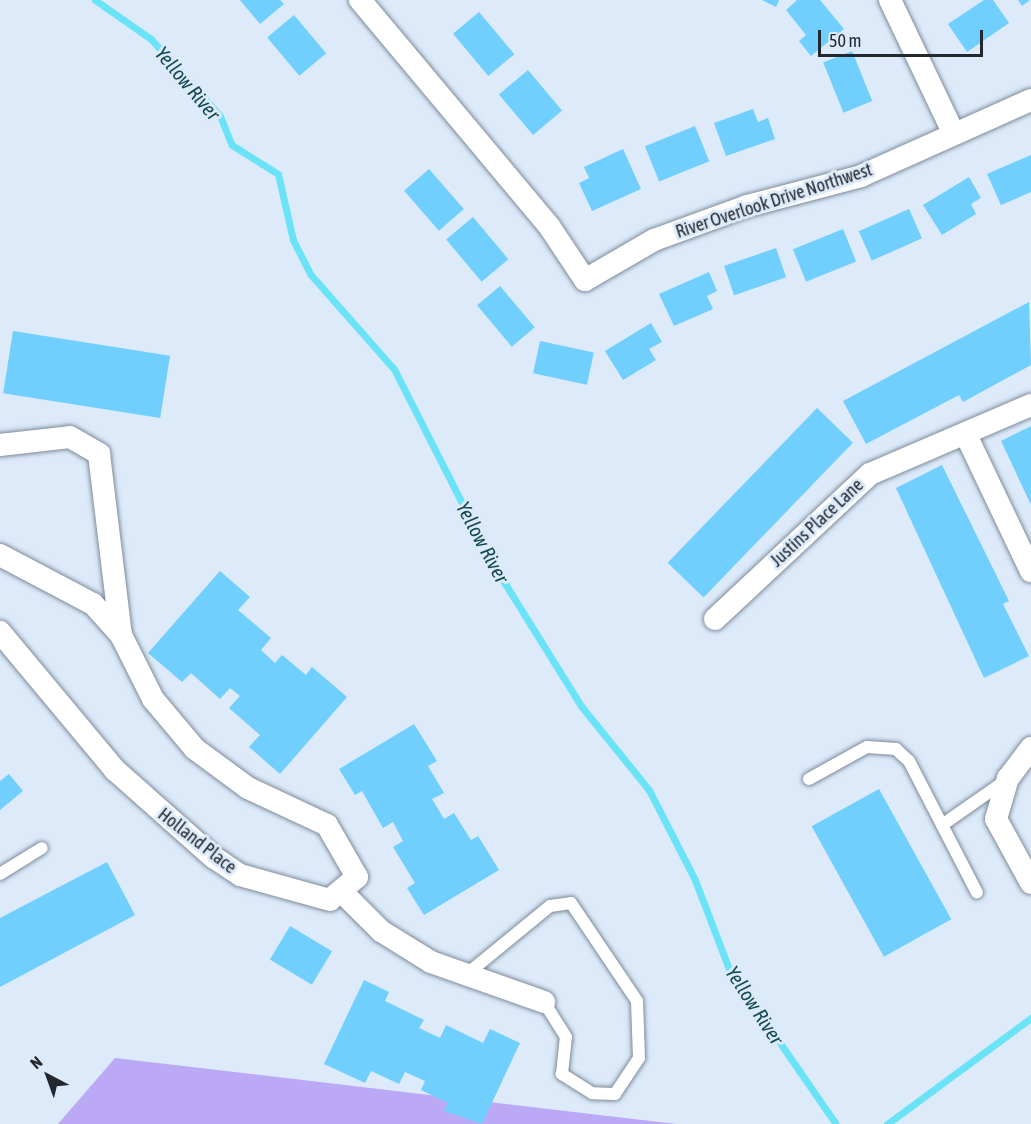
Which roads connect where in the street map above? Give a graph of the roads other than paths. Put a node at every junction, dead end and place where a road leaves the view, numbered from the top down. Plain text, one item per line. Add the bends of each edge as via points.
1 (360, 0) edge
2 (890, 0) edge
3 (1031, 100) edge
4 (954, 134) junction
5 (1031, 405) edge
6 (966, 435) junction
7 (0, 445) edge
8 (0, 555) edge
9 (1031, 571) edge
10 (715, 619) dead end
11 (0, 632) edge
12 (121, 635) junction
13 (1031, 748) edge
14 (809, 778) dead end
15 (1008, 778) junction
16 (942, 825) junction
17 (42, 848) dead end
18 (0, 874) edge
19 (1031, 883) edge
20 (341, 891) junction
21 (977, 893) dead end
22 (467, 974) junction
23 (544, 1002) joint

1 - 4 street, River Overlook Drive Northwest via 549,226 585,280 654,240 747,206 861,176
2 - 4 street
3 - 4 street, River Overlook Drive Northwest
5 - 6 street, Justins Place Lane
6 - 9 street
6 - 10 street, Justins Place Lane via 870,474
7 - 12 street via 70,437 99,454
8 - 12 street via 93,604
11 - 20 street, Holland Place via 115,770 205,850 240,875 294,892 330,900
12 - 20 street via 153,699 195,749 248,788 327,825 357,878
13 - 15 street
14 - 16 lane via 867,747 884,745 909,761
15 - 16 lane
15 - 19 street via 996,819
16 - 21 lane
17 - 18 lane
20 - 22 street via 381,931 431,962
22 - 23 street
22 - 23 lane via 550,906 571,903 638,1001 639,1058 615,1095 592,1093 562,1074 566,1037

